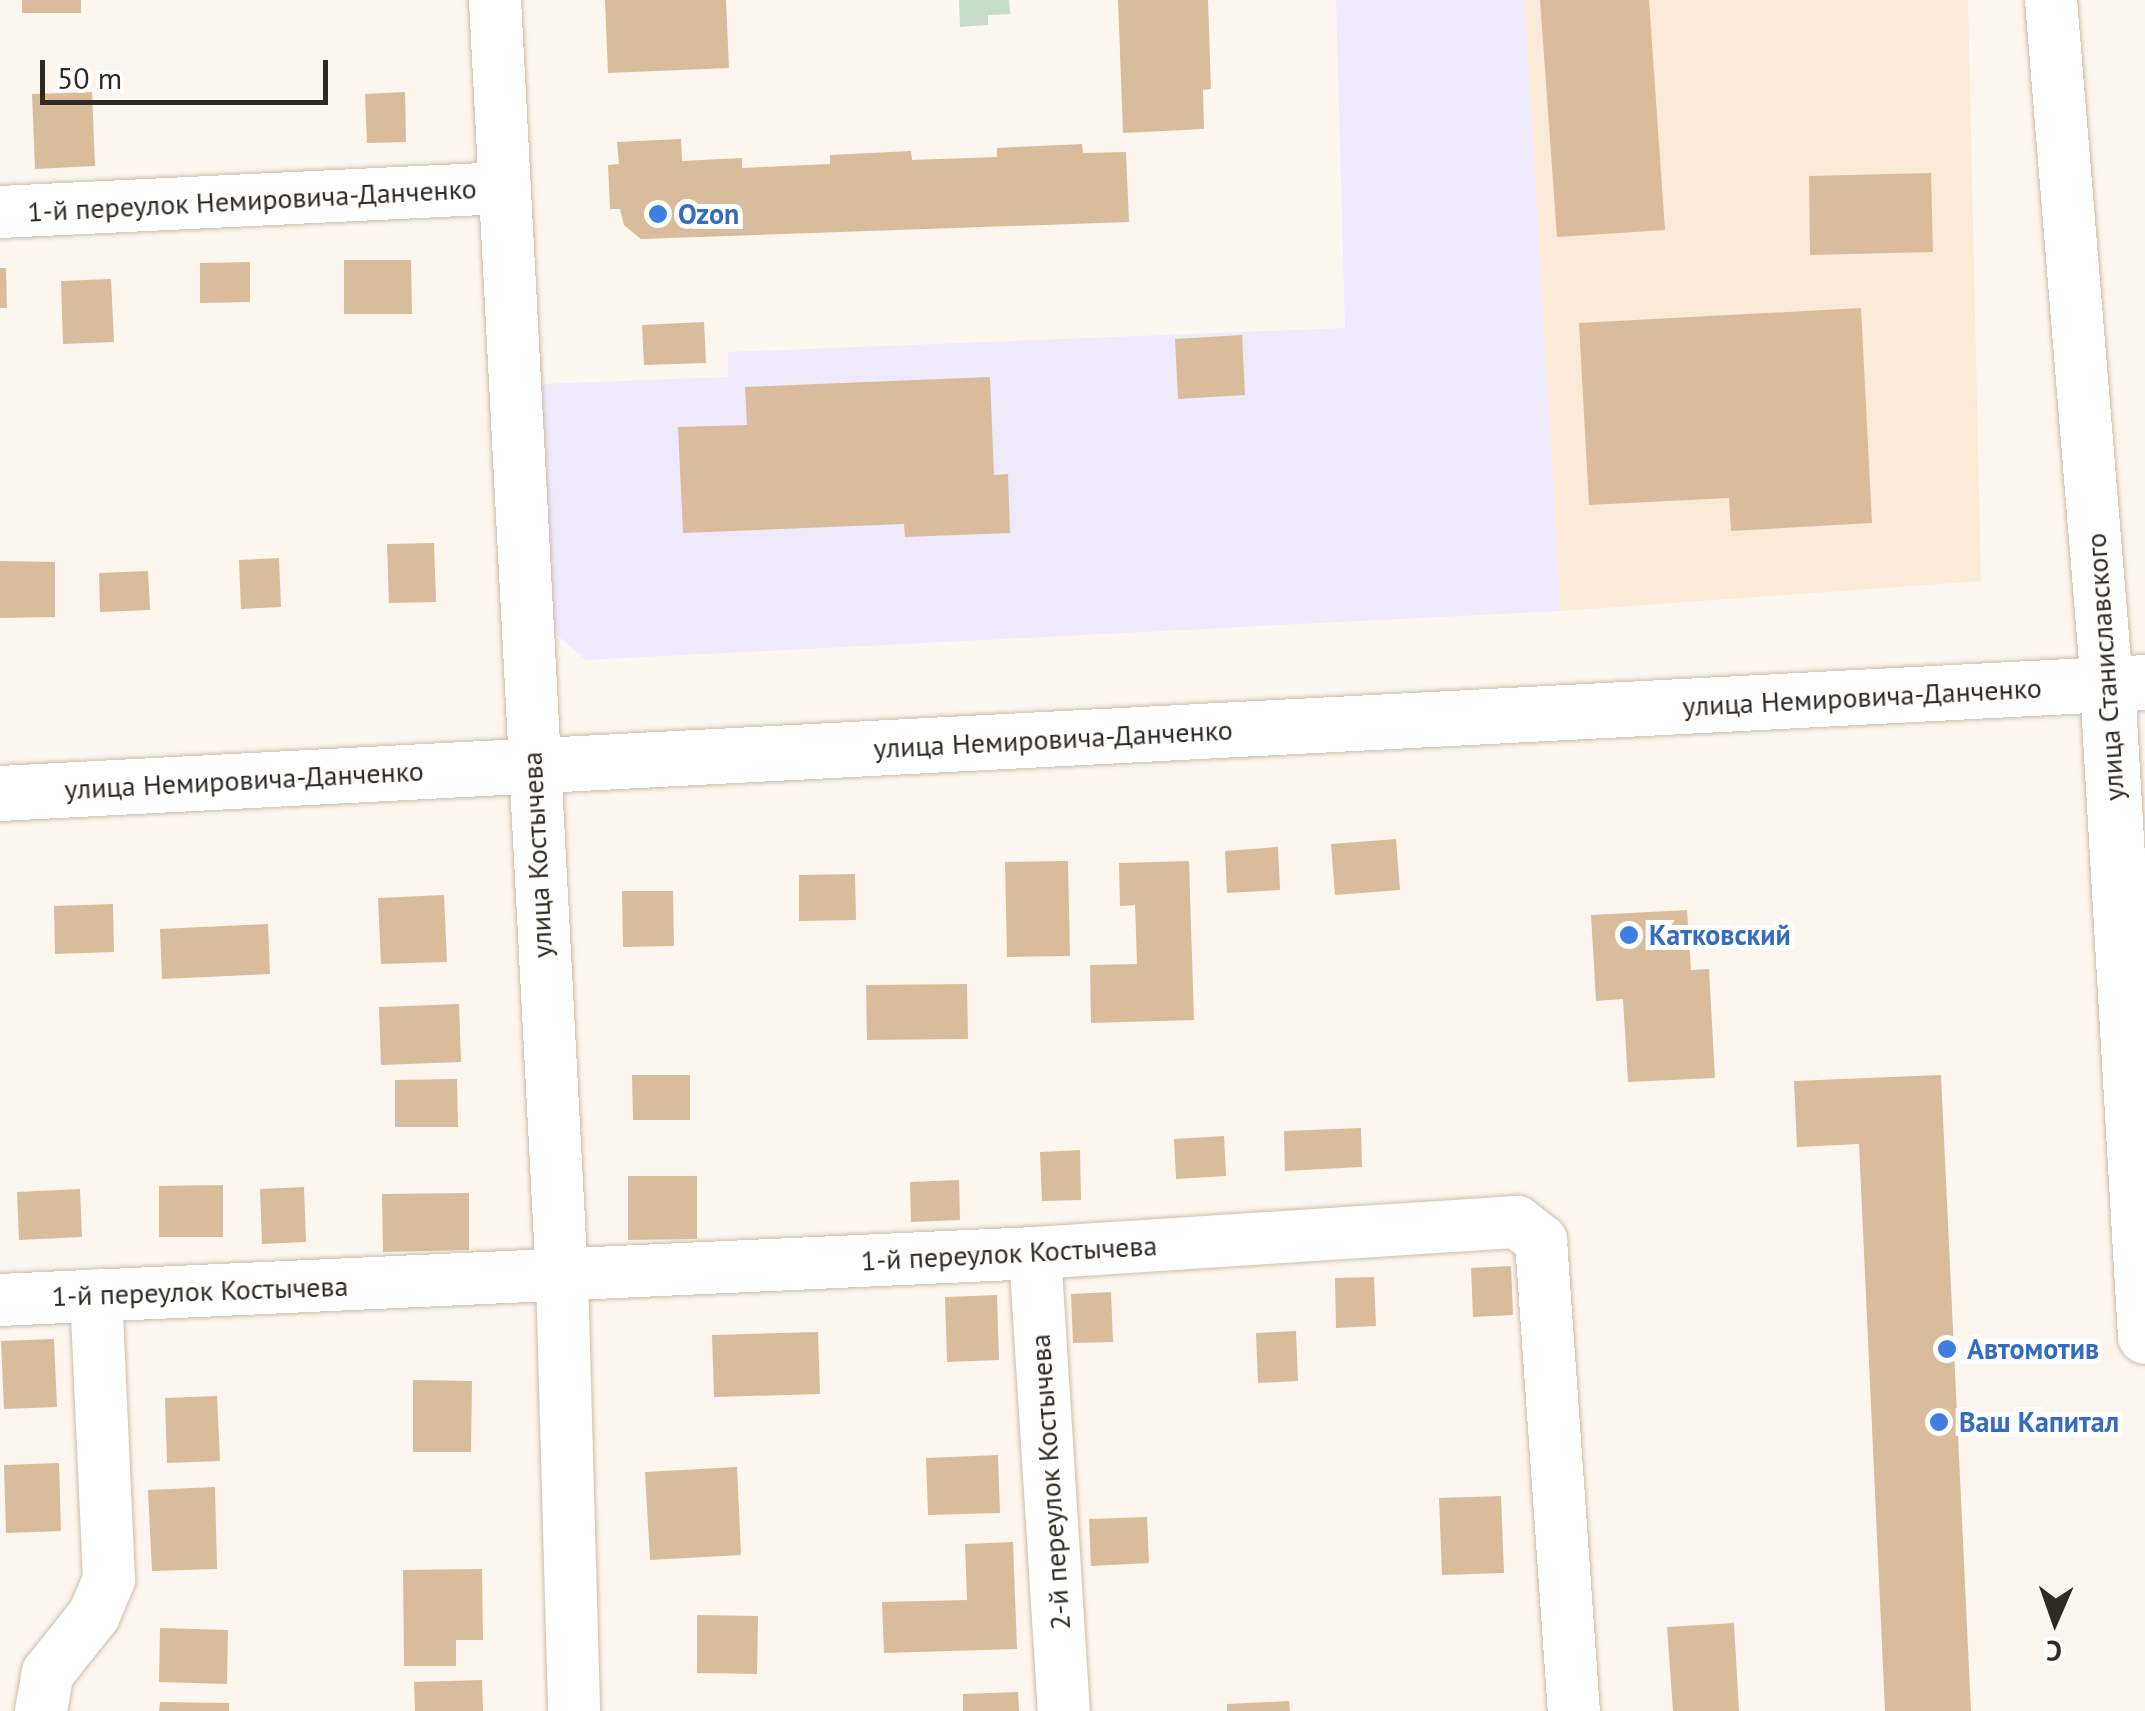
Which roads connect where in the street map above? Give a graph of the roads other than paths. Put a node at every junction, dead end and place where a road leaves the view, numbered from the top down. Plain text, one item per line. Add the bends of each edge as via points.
1 (495, 0) edge
2 (2051, 0) edge
3 (504, 188) junction
4 (0, 212) edge
5 (2126, 683) edge
6 (532, 766) junction
7 (0, 793) edge
8 (1035, 1253) junction
9 (562, 1277) junction
10 (96, 1295) junction
11 (0, 1300) edge
12 (2145, 1336) edge
13 (42, 1711) edge
14 (574, 1711) edge
15 (1064, 1711) edge
16 (1574, 1711) edge

1 - 3 street, улица Костычева
2 - 5 street, улица Станиславского
3 - 4 street, 1-й переулок Немировича-Данченко
3 - 6 street, улица Костычева
5 - 6 main road, улица Немировича-Данченко
5 - 12 main road, улица Станиславского
6 - 7 main road, улица Немировича-Данченко
6 - 9 street, улица Костычева
8 - 9 street, 1-й переулок Костычева
8 - 15 street, 2-й переулок Костычева
8 - 16 street, 1-й переулок Костычева via 1517,1222 1541,1241
9 - 10 street, 1-й переулок Костычева
9 - 14 street, улица Костычева
10 - 11 street, 1-й переулок Костычева
10 - 13 street via 109,1579 94,1615 48,1673

